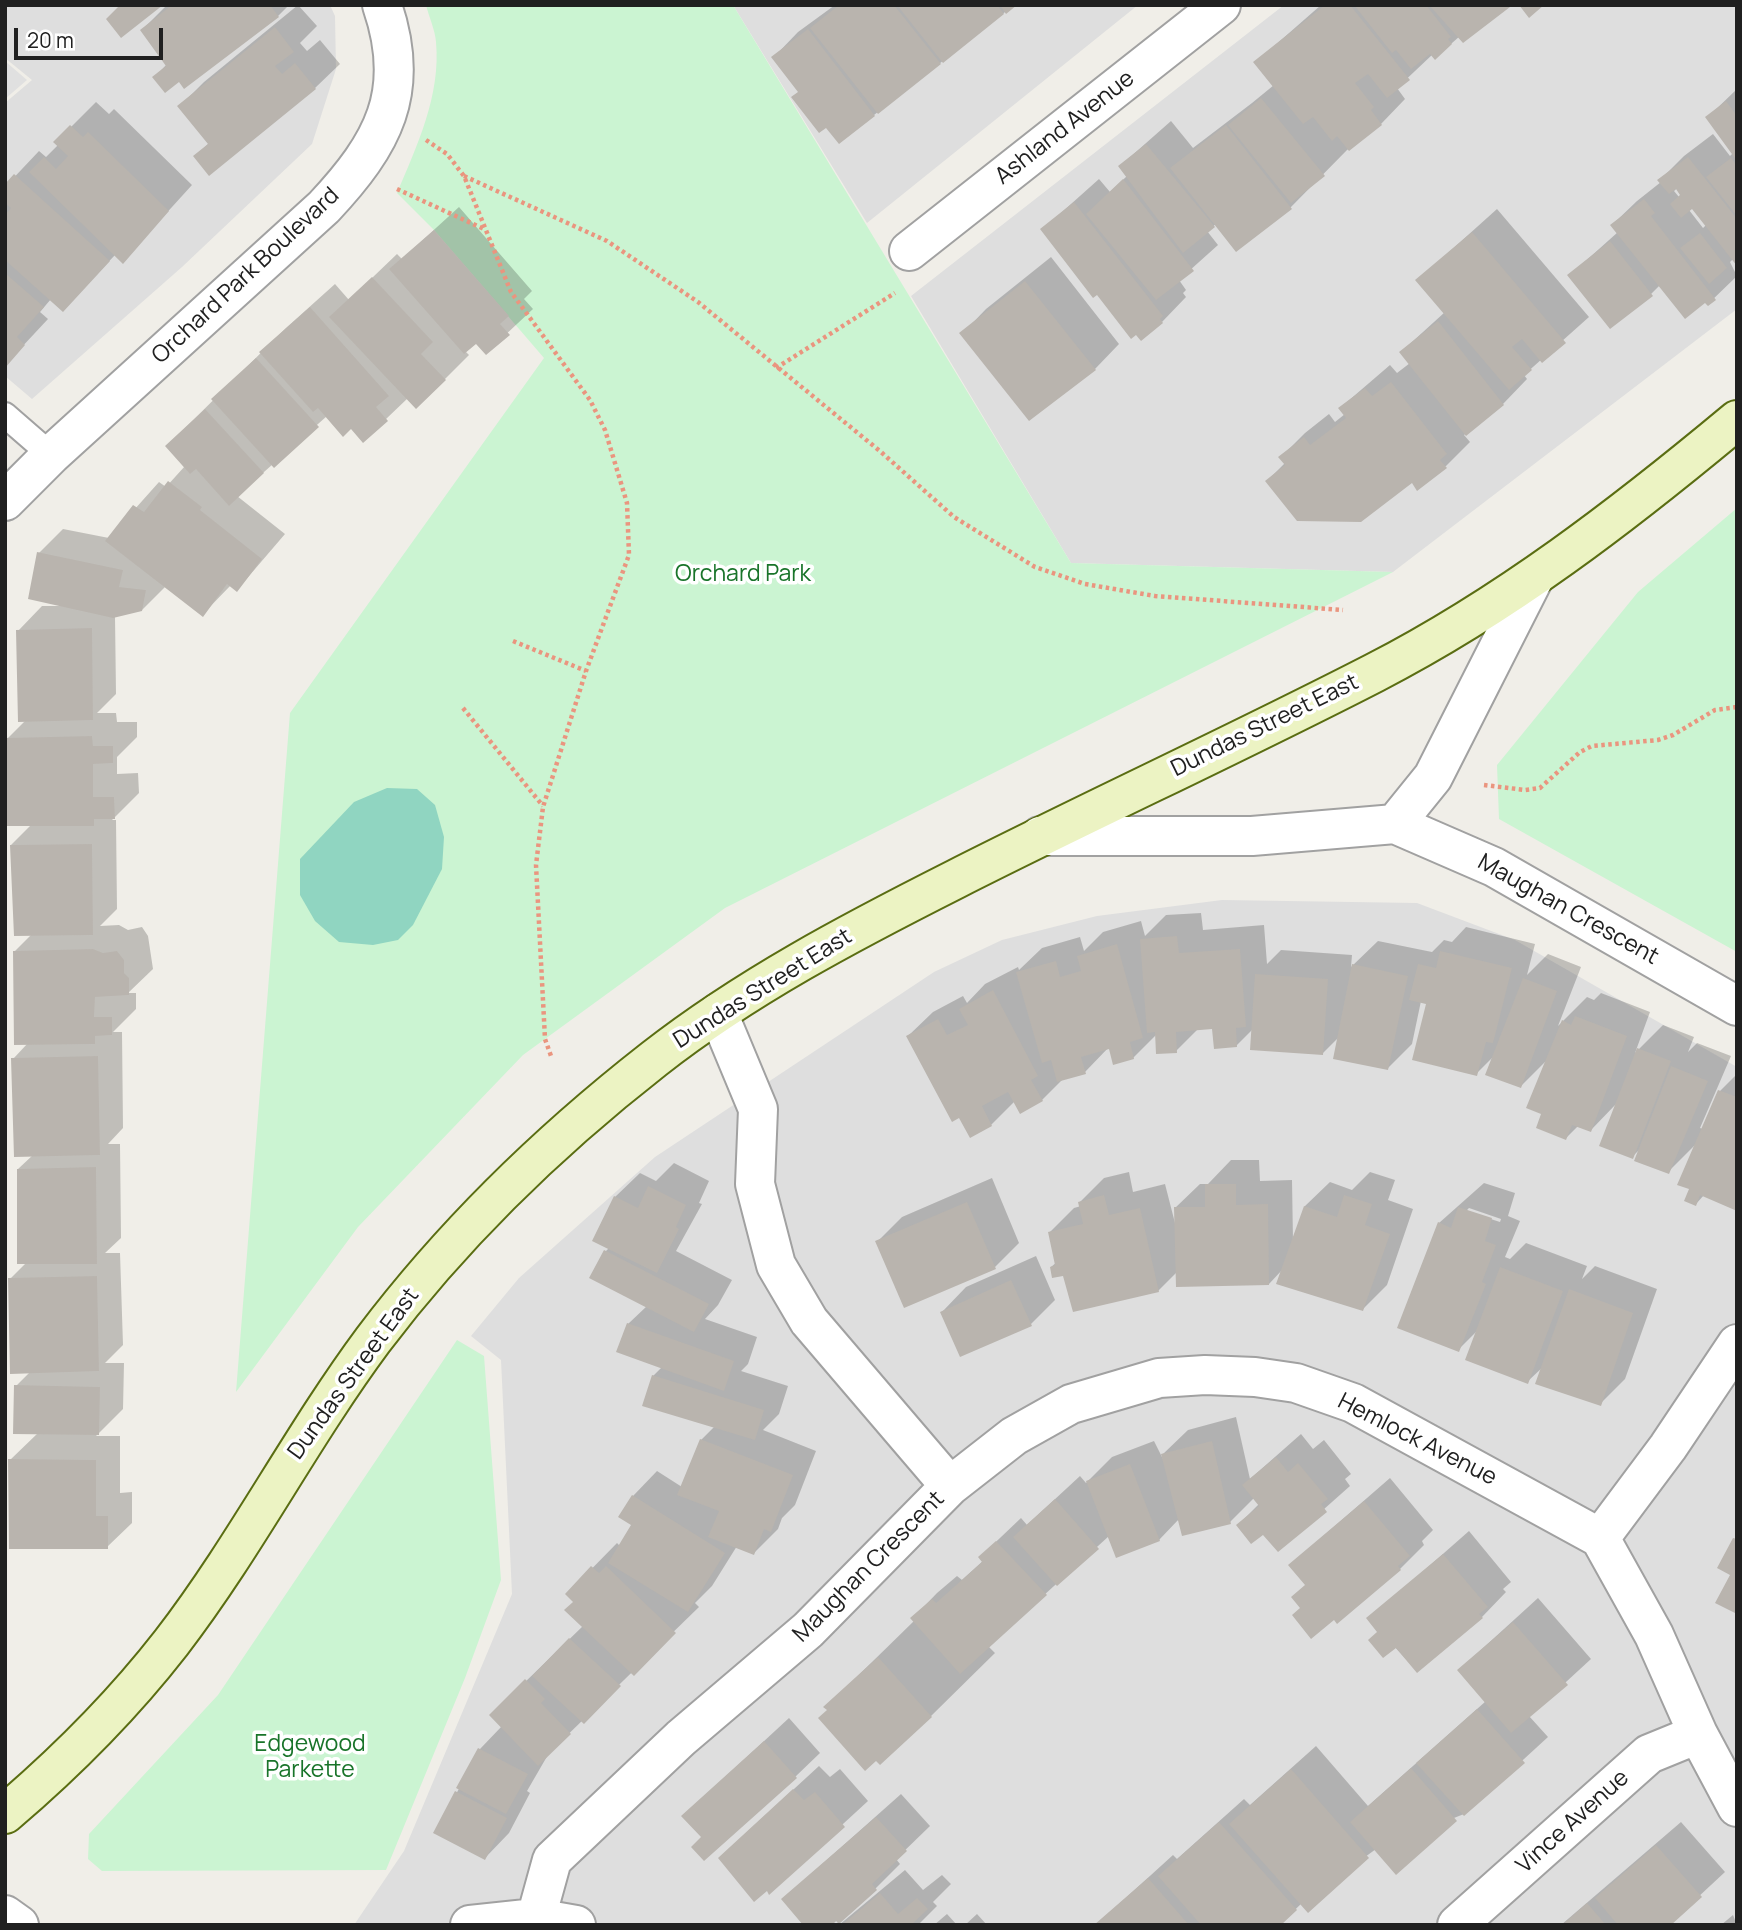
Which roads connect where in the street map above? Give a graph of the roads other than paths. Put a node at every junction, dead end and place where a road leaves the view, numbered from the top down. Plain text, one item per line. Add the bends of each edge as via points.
1 (382, 5) edge
2 (1221, 5) edge
3 (909, 251) dead end
4 (5, 415) edge
5 (1737, 420) edge
6 (51, 455) junction
7 (5, 500) edge
8 (1534, 578) junction
9 (1395, 824) junction
10 (1040, 836) junction
11 (1737, 1006) edge
12 (718, 1013) junction
13 (1737, 1344) edge
14 (950, 1486) junction
15 (1600, 1538) junction
16 (1698, 1734) junction
17 (1737, 1807) edge
18 (5, 1814) edge
19 (5, 1915) edge
20 (536, 1918) junction
21 (19, 1925) edge
22 (470, 1925) edge
23 (576, 1925) edge
24 (1457, 1925) edge

1 - 6 street, Orchard Park Boulevard via 396,70 387,116 355,174
2 - 3 street, Ashland Avenue
4 - 6 lane
5 - 8 street, Dundas Street East via 1653,490
6 - 7 street, Orchard Park Boulevard
8 - 9 street via 1433,777
8 - 10 street, Dundas Street East via 1377,671
9 - 10 street, Maughan Crescent via 1252,836
9 - 11 street, Maughan Crescent via 1494,867
10 - 12 street, Dundas Street East via 862,927
12 - 14 street, Maughan Crescent via 758,1109 755,1184 776,1265 809,1321
12 - 18 street, Dundas Street East via 592,1108 519,1174 450,1247 374,1338 174,1639 69,1758
13 - 15 street
14 - 15 street, Hemlock Avenue via 1014,1436 1071,1404 1159,1378 1255,1377 1296,1383 1353,1403
14 - 20 street, Maughan Crescent via 808,1630 681,1738 552,1860
15 - 16 street via 1654,1635
16 - 17 street
16 - 24 street, Vince Avenue via 1649,1754
19 - 21 street
20 - 22 street
20 - 23 street

